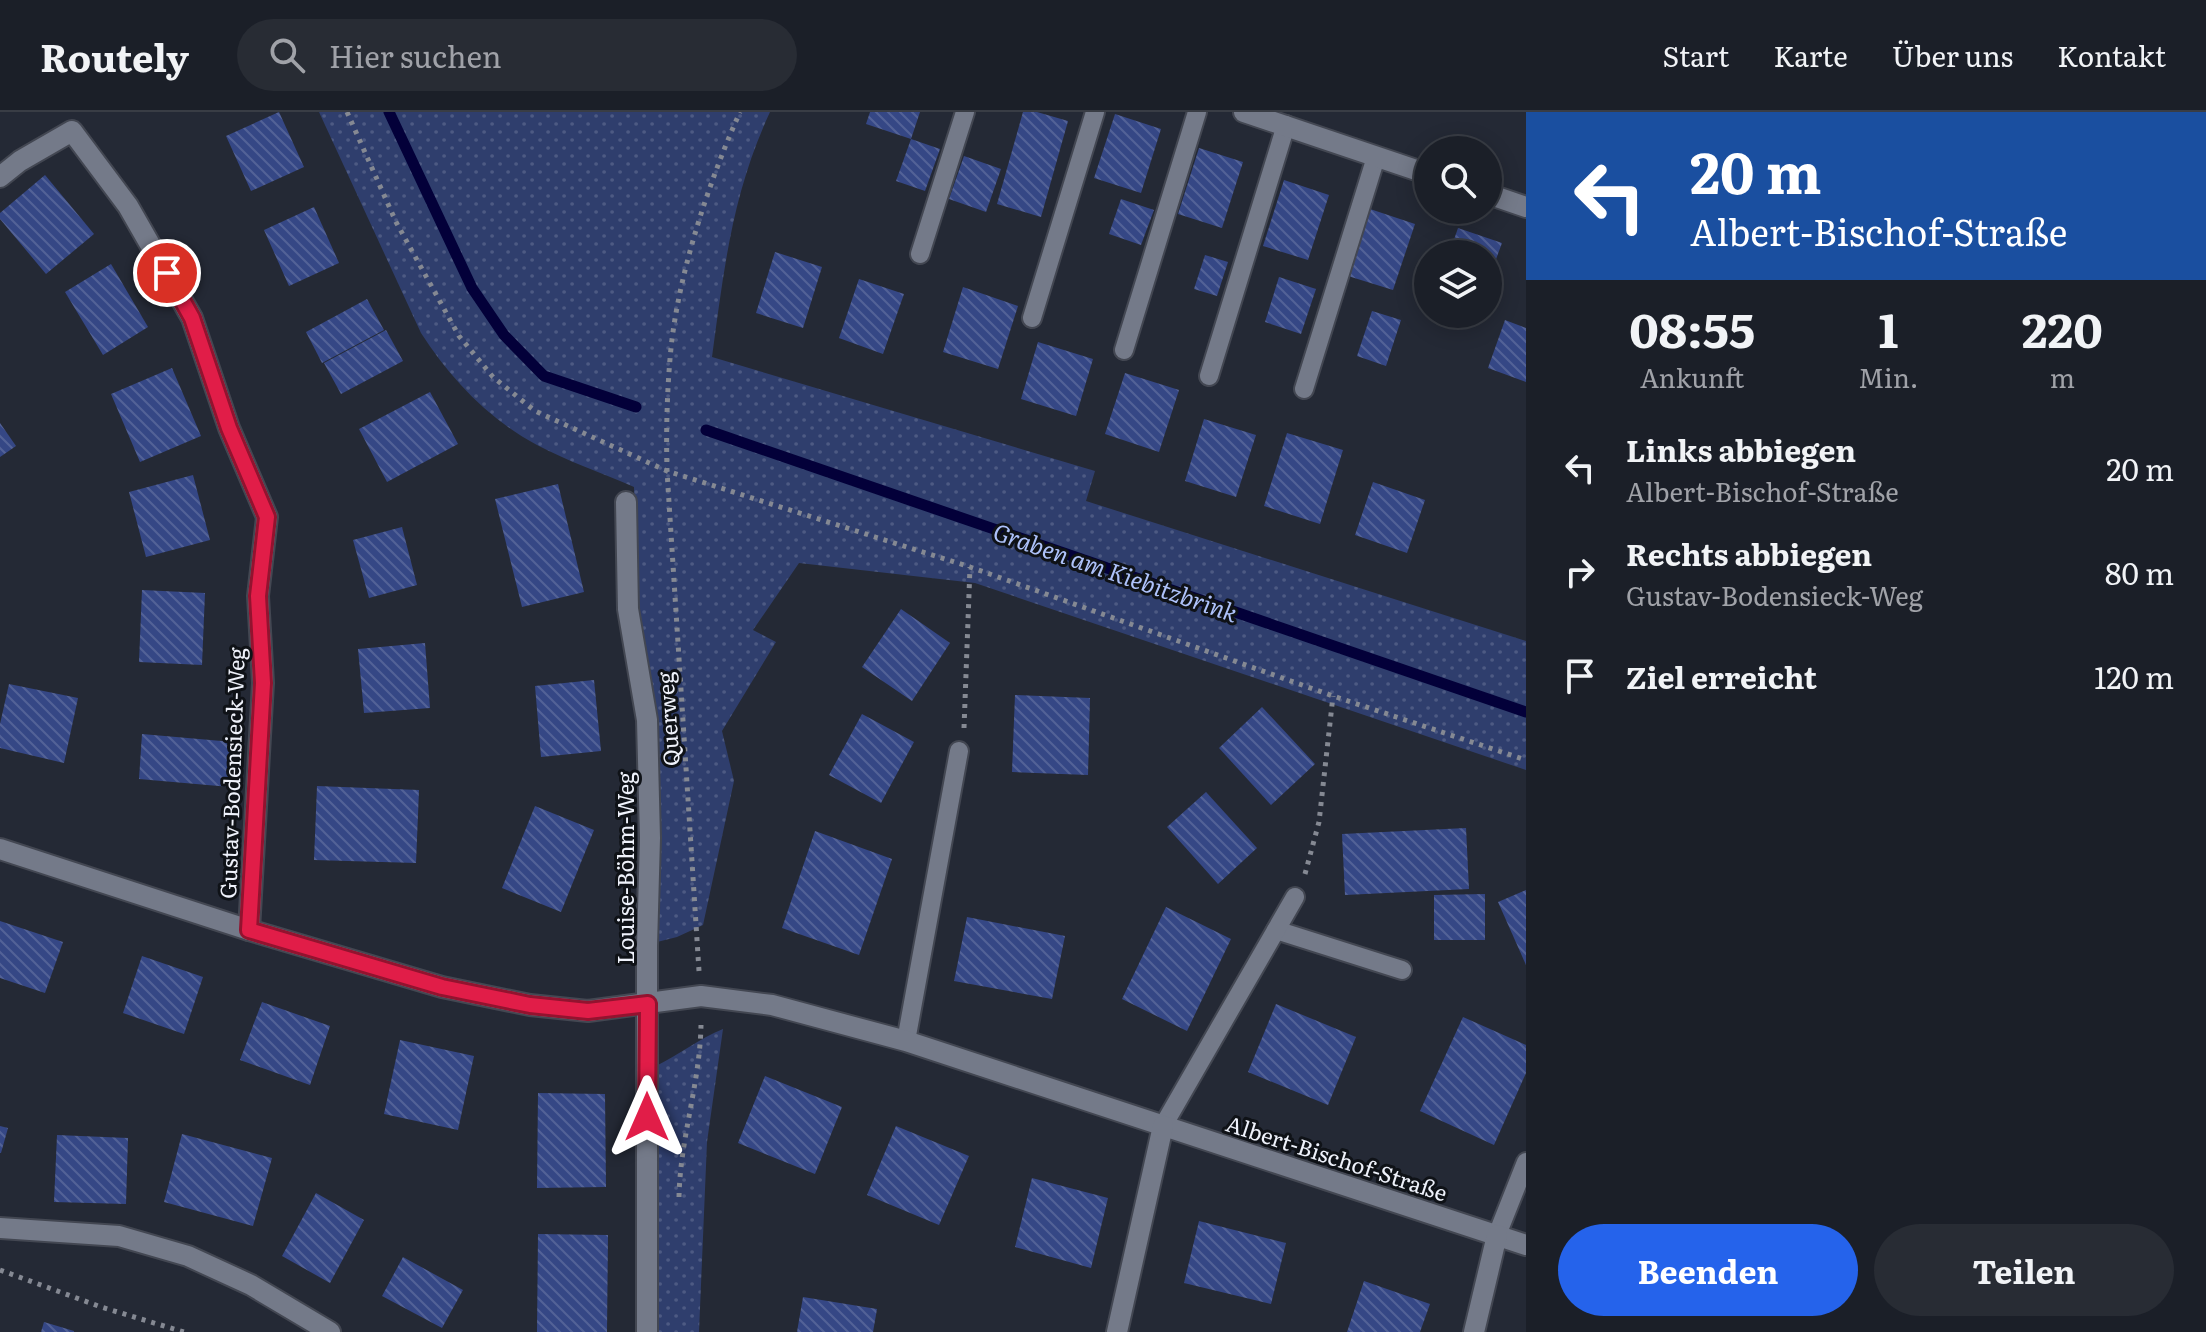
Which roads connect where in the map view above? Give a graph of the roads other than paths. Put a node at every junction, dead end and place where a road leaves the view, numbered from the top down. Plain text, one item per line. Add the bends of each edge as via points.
1 (965, 112) edge
2 (1095, 112) edge
3 (1197, 112) edge
4 (1244, 112) edge
5 (1286, 125) junction
6 (1376, 157) junction
7 (1414, 169) edge
8 (0, 177) edge
9 (1502, 199) edge
10 (1526, 207) edge
11 (920, 254) dead end
12 (1032, 318) dead end
13 (1124, 350) dead end
14 (1209, 376) dead end
15 (1304, 389) dead end
16 (626, 502) dead end
17 (959, 751) road end
18 (0, 849) edge
19 (1295, 897) road end
20 (249, 930) junction
21 (1276, 930) junction
22 (1402, 970) dead end
23 (648, 1004) junction
24 (906, 1041) junction
25 (1163, 1126) junction
26 (1526, 1162) edge
27 (0, 1228) edge
28 (1497, 1235) junction
29 (1526, 1245) edge
30 (318, 1329) edge
31 (647, 1332) edge
32 (1117, 1332) edge
33 (1474, 1332) edge

1 - 11 lane
2 - 12 lane
3 - 13 lane
4 - 5 street
5 - 6 street
5 - 14 lane
6 - 7 street
6 - 15 lane
8 - 20 street, Gustav-Bodensieck-Weg via 72,131 128,206 192,318 229,428 267,517 258,596 263,683
9 - 10 street
16 - 23 street, Louise-Böhm-Weg via 628,609 647,720
17 - 24 lane
18 - 20 street, Albert-Bischof-Straße
19 - 21 lane
20 - 23 street, Albert-Bischof-Straße via 442,987 530,1005 588,1011
21 - 22 lane
21 - 25 lane
23 - 24 street, Albert-Bischof-Straße via 701,996 772,1005
23 - 31 street, Louise-Böhm-Weg
24 - 25 street, Albert-Bischof-Straße
25 - 28 street, Albert-Bischof-Straße
25 - 32 street
26 - 28 lane
27 - 30 street via 119,1236 174,1252 251,1285
28 - 29 street, Albert-Bischof-Straße
28 - 33 street

